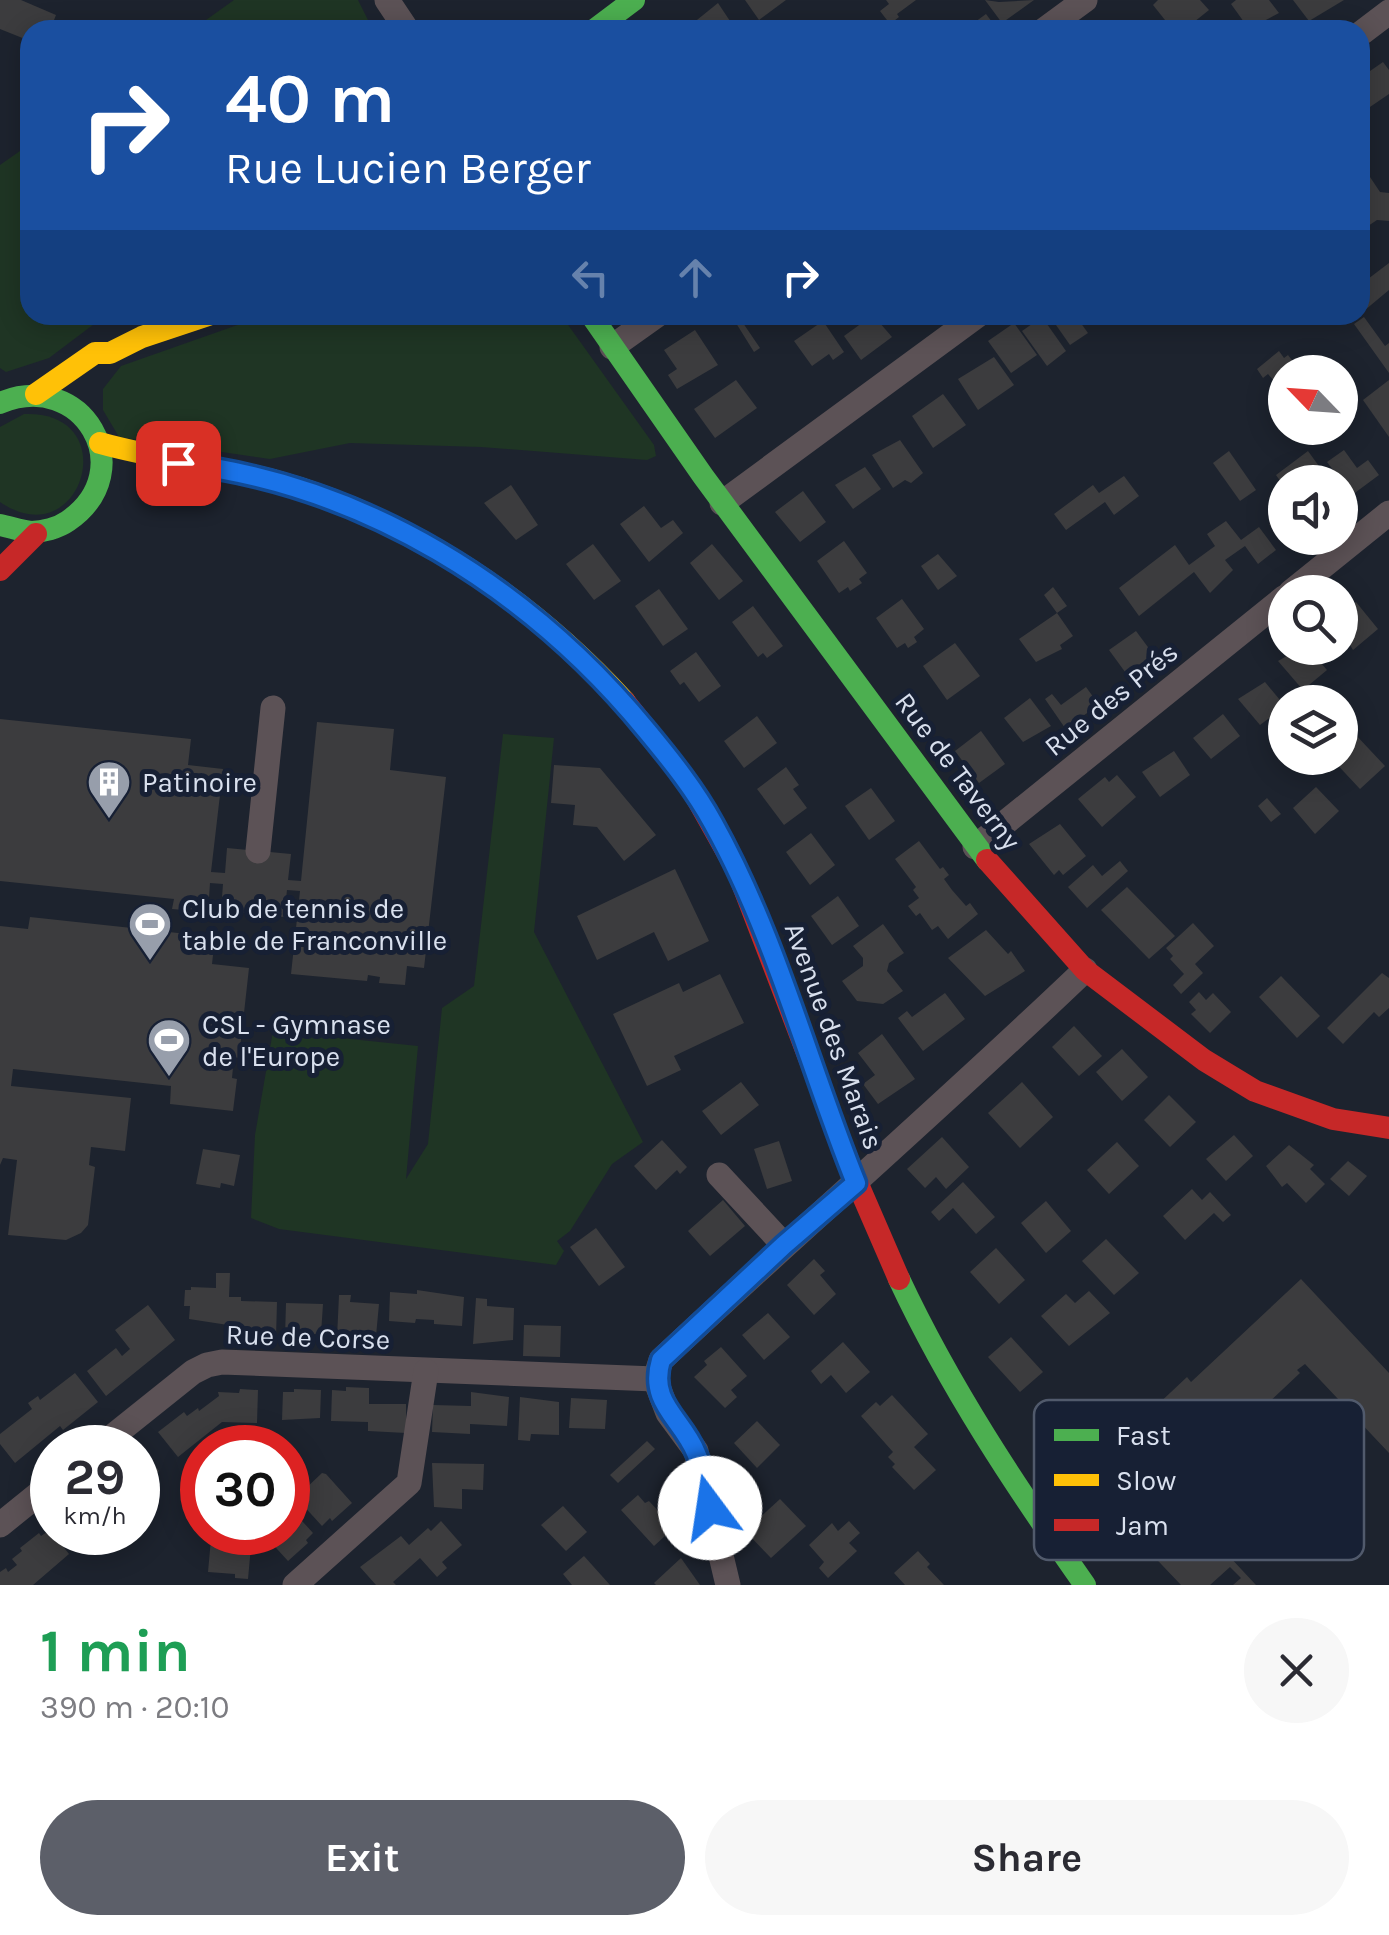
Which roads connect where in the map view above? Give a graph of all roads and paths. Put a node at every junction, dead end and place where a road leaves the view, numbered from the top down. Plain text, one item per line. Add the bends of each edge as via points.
1 (634, 0) edge
2 (1084, 0) edge
3 (607, 20) edge
4 (1057, 20) edge
5 (178, 325) edge
6 (597, 325) edge
7 (643, 325) edge
8 (964, 325) edge
9 (612, 348) junction
10 (110, 352) junction
11 (36, 394) junction
12 (92, 397) junction
13 (1, 402) edge
14 (100, 443) junction
15 (178, 463) junction
16 (96, 494) junction
17 (722, 503) junction
18 (1389, 513) edge
19 (0, 526) edge
20 (36, 534) junction
21 (0, 570) edge
22 (1313, 575) edge
23 (1268, 611) edge
24 (274, 708) dead end
25 (975, 847) junction
26 (258, 851) dead end
27 (1085, 970) junction
28 (1389, 1128) edge
29 (719, 1175) dead end
30 (856, 1183) junction
31 (784, 1245) junction
32 (426, 1371) junction
33 (655, 1378) junction
34 (128, 1425) edge
35 (30, 1501) edge
36 (1034, 1512) edge
37 (0, 1525) edge
38 (1068, 1560) edge
39 (296, 1585) edge
40 (728, 1585) edge
41 (1085, 1585) edge

1 - 3 street
2 - 4 street
5 - 10 street
6 - 9 street, Rue de Taverny
7 - 9 street
8 - 17 street
9 - 17 street, Rue de Taverny
10 - 11 street via 96,353
10 - 12 street
11 - 12 street
11 - 13 street
12 - 14 street
14 - 15 street, Avenue des Marais
14 - 16 street
15 - 16 street, Avenue des Marais
15 - 30 street, Avenue des Marais via 304,490 419,539 501,591 608,686 714,824 758,918
16 - 20 street via 72,522
17 - 25 street, Rue de Taverny
18 - 22 street, Rue des Prés
19 - 20 street
20 - 21 street
23 - 25 street, Rue des Prés
24 - 26 street
25 - 27 street, Rue de Taverny
27 - 28 street, Rue de Taverny via 1255,1091 1333,1119
27 - 30 street
29 - 31 street
30 - 31 street
30 - 36 street, Avenue des Marais via 947,1376
31 - 33 street via 661,1360
32 - 33 street, Rue de Corse
32 - 34 street, Rue de Corse via 207,1364
32 - 39 street, Rue de Corse via 409,1483
33 - 40 street via 668,1413 696,1450
35 - 37 street
38 - 41 street, Avenue des Marais

